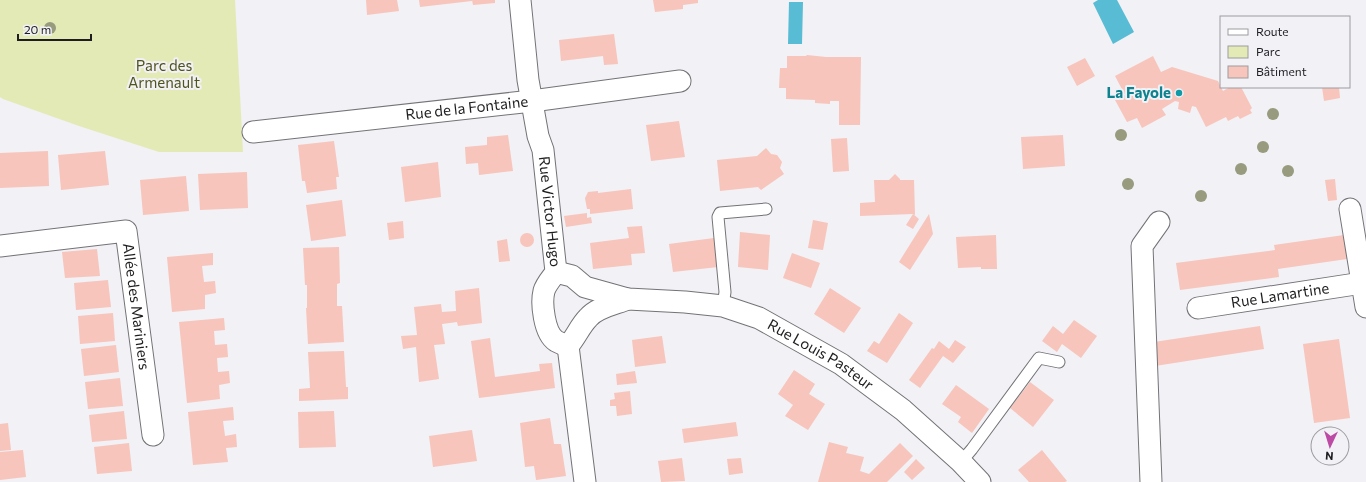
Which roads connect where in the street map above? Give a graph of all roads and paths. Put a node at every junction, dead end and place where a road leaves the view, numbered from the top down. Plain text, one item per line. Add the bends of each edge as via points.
1 (520, 0) edge
2 (680, 81) dead end
3 (532, 101) junction
4 (252, 132) dead end
5 (766, 209) dead end
6 (1350, 209) dead end
7 (1159, 222) dead end
8 (0, 246) edge
9 (1362, 255) edge
10 (556, 272) junction
11 (1362, 283) junction
12 (628, 299) junction
13 (723, 306) junction
14 (1366, 307) edge
15 (1198, 308) dead end
16 (568, 346) junction
17 (1060, 362) dead end
18 (153, 435) dead end
19 (961, 462) junction
20 (585, 482) edge
21 (980, 482) edge
22 (1151, 482) edge

1 - 3 street, Rue Victor Hugo
2 - 3 street, Rue de la Fontaine
3 - 4 street, Rue de la Fontaine
3 - 10 street, Rue Victor Hugo via 543,150
5 - 13 lane via 720,213 718,217 725,292
6 - 9 street
7 - 22 street via 1142,246
8 - 18 street, Allée des Mariniers via 126,231
9 - 11 street
10 - 12 street, Rue Louis Pasteur via 572,276 586,288
10 - 16 street, Rue Victor Hugo via 545,290 544,313 546,325 555,341
11 - 14 street
11 - 15 street, Rue Lamartine
12 - 13 street, Rue Louis Pasteur
12 - 16 street, Rue Louis Pasteur via 589,317
13 - 19 street, Rue Louis Pasteur via 759,318 841,364 903,410
16 - 20 street
17 - 19 lane via 1039,358
19 - 21 street, Rue Louis Pasteur

